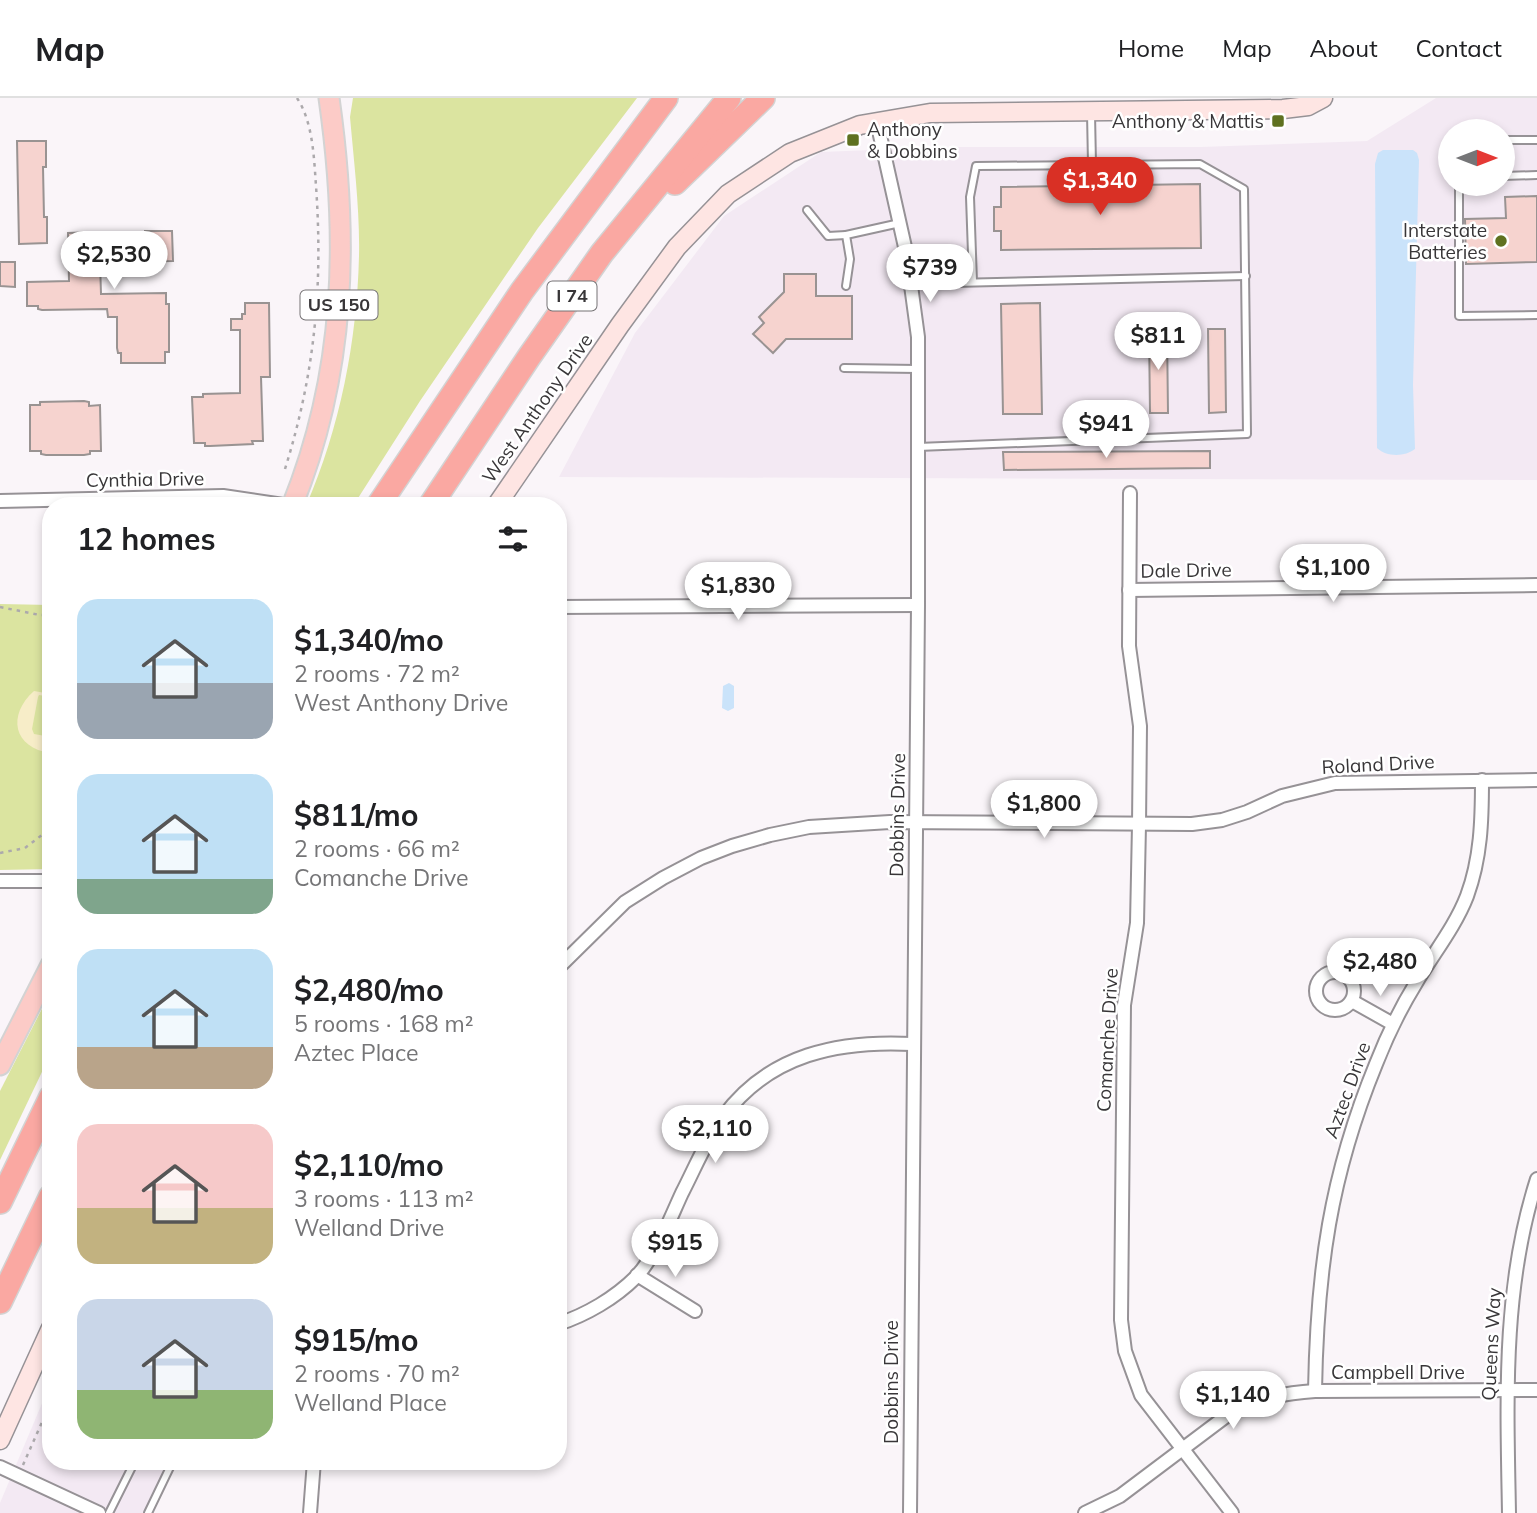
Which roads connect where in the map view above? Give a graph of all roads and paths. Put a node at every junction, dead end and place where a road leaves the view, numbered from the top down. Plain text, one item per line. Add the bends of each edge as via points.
1 (297, 98) edge
2 (329, 98) edge
3 (666, 98) edge
4 (729, 98) edge
5 (763, 98) edge
6 (1323, 98) edge
7 (1091, 111) junction
8 (877, 122) junction
9 (1516, 140) edge
10 (1537, 140) edge
11 (1092, 164) junction
12 (1537, 175) edge
13 (1516, 176) edge
14 (1460, 196) edge
15 (807, 211) dead end
16 (900, 223) junction
17 (846, 235) junction
18 (602, 253) junction
19 (1246, 276) junction
20 (973, 282) junction
21 (911, 284) junction
22 (846, 286) dead end
23 (1537, 315) edge
24 (845, 368) dead end
25 (918, 369) junction
26 (918, 447) junction
27 (283, 476) dead end
28 (1130, 494) dead end
29 (178, 497) edge
30 (230, 497) edge
31 (295, 497) edge
32 (384, 497) edge
33 (436, 497) edge
34 (502, 497) edge
35 (42, 500) edge
36 (0, 501) edge
37 (1537, 585) edge
38 (1129, 590) junction
39 (918, 605) junction
40 (0, 607) edge
41 (567, 607) edge
42 (42, 615) edge
43 (1482, 780) junction
44 (1537, 780) edge
45 (917, 822) junction
46 (1139, 825) junction
47 (42, 835) edge
48 (0, 853) edge
49 (0, 881) edge
50 (42, 881) edge
51 (567, 949) edge
52 (42, 983) edge
53 (1352, 1001) dead end
54 (1393, 1024) junction
55 (914, 1044) junction
56 (0, 1065) edge
57 (42, 1116) edge
58 (1537, 1179) edge
59 (0, 1202) edge
60 (42, 1215) edge
61 (637, 1275) junction
62 (0, 1303) edge
63 (695, 1311) dead end
64 (567, 1320) edge
65 (42, 1348) edge
66 (1507, 1390) junction
67 (1537, 1390) edge
68 (1315, 1391) junction
69 (42, 1424) edge
70 (0, 1440) edge
71 (1181, 1450) junction
72 (0, 1466) edge
73 (130, 1470) edge
74 (169, 1470) edge
75 (313, 1470) edge
76 (19, 1474) junction
77 (99, 1513) edge
78 (109, 1513) edge
79 (148, 1513) edge
80 (310, 1513) edge
81 (910, 1513) edge
82 (1085, 1513) edge
83 (1232, 1513) edge
84 (1508, 1513) edge

1 - 27 path via 308,126 315,175 319,292 307,387
2 - 31 main road, US 150 via 339,188 339,310 319,428
3 - 32 highway, I 74 via 522,291
4 - 18 highway, I 74
5 - 18 highway
6 - 7 street, West Anthony Drive via 1308,106 1283,109
7 - 8 street, West Anthony Drive via 930,113
7 - 11 lane
8 - 16 street, Dobbins Drive
8 - 34 street, West Anthony Drive via 790,153 728,194 705,216 620,325
9 - 10 lane
11 - 19 lane via 1200,164 1244,189
11 - 20 lane via 976,166 970,197
12 - 13 lane
14 - 23 lane via 1458,316
15 - 17 lane via 828,236
16 - 17 lane
16 - 21 street, Dobbins Drive
17 - 22 lane via 850,259
18 - 33 highway, I 74
19 - 20 lane
19 - 26 lane via 1247,434
20 - 21 lane
21 - 25 street, Dobbins Drive
24 - 25 lane
25 - 26 street, Dobbins Drive
26 - 39 street, Dobbins Drive
28 - 38 street, Comanche Drive
29 - 30 street, Cynthia Drive
35 - 36 street, Cynthia Drive
37 - 38 street, Dale Drive
38 - 46 street, Comanche Drive via 1129,646 1140,726
39 - 41 street
39 - 45 street, Dobbins Drive
40 - 42 path
43 - 44 street, Roland Drive
43 - 46 street, Roland Drive via 1335,783 1282,796 1222,820
43 - 54 street, Aztec Drive via 1480,842 1466,896
45 - 46 street, Roland Drive
45 - 51 street, Roland Drive via 809,827 732,846 663,878
45 - 55 street, Dobbins Drive
46 - 71 street, Comanche Drive via 1137,923 1124,1005 1121,1320 1125,1351 1141,1395
47 - 48 path via 25,848
49 - 50 street
52 - 56 main road
53 - 54 street
54 - 68 street, Aztec Drive via 1354,1122 1329,1218 1318,1300
55 - 61 street via 869,1043 814,1052 770,1073 749,1089 721,1120
55 - 81 street, Dobbins Drive
57 - 59 highway
58 - 66 street, Queens Way via 1512,1288
60 - 62 highway
61 - 63 street
61 - 64 street via 608,1300
65 - 70 street
66 - 67 street, Campbell Drive
66 - 68 street, Campbell Drive
66 - 84 street, Queens Way
68 - 71 street, Campbell Drive via 1254,1401 1213,1424
69 - 76 path
71 - 82 street, Campbell Drive via 1119,1496
71 - 83 street, Comanche Drive
72 - 76 street
73 - 78 lane
74 - 79 lane
75 - 80 street
76 - 77 street

